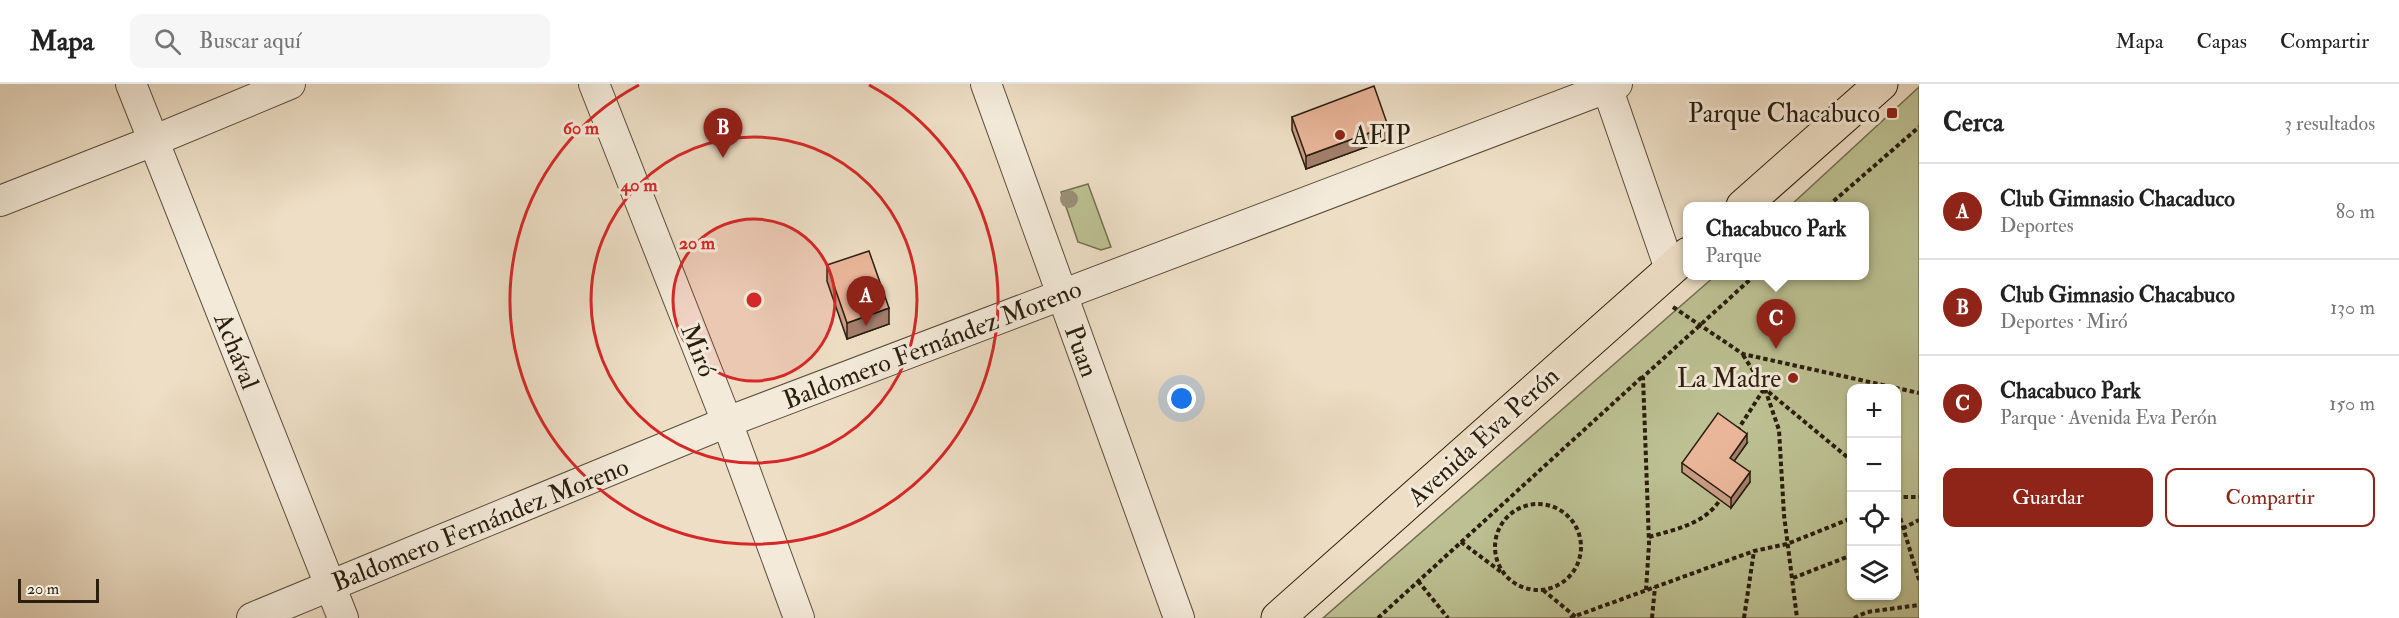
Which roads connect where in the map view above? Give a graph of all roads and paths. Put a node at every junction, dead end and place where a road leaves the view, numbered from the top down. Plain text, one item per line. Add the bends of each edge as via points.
1 (131, 84) edge
2 (290, 84) edge
3 (594, 84) edge
4 (986, 84) edge
5 (1881, 84) edge
6 (1610, 85) edge
7 (1919, 128) edge
8 (153, 141) junction
9 (0, 201) edge
10 (1749, 202) edge
11 (1834, 202) edge
12 (1679, 262) edge
13 (1750, 280) edge
14 (1061, 294) junction
15 (1665, 301) dead end
16 (1699, 326) junction
17 (1743, 354) junction
18 (1643, 377) junction
19 (1765, 389) junction
20 (1919, 393) edge
21 (727, 422) junction
22 (1735, 434) edge
23 (1847, 458) edge
24 (1901, 497) edge
25 (1919, 497) edge
26 (1720, 500) edge
27 (1901, 519) edge
28 (1847, 520) edge
29 (1919, 520) edge
30 (1904, 528) junction
31 (1901, 530) edge
32 (1649, 537) junction
33 (1461, 542) junction
34 (1787, 544) junction
35 (1754, 551) junction
36 (1847, 557) edge
37 (1509, 578) junction
38 (1793, 579) junction
39 (1919, 580) edge
40 (1418, 581) junction
41 (331, 585) junction
42 (1655, 588) junction
43 (1542, 589) junction
44 (1646, 590) junction
45 (1919, 605) edge
46 (1574, 617) edge
47 (252, 618) edge
48 (343, 618) edge
49 (799, 618) edge
50 (1179, 618) edge
51 (1278, 618) edge
52 (1378, 618) edge
53 (1448, 618) edge
54 (1652, 618) edge
55 (1744, 618) edge
56 (1797, 618) edge
57 (1854, 618) edge

1 - 8 street, Achával
2 - 8 street
3 - 21 street, Miró
4 - 14 street, Puan
5 - 10 main road
6 - 12 street
6 - 14 street, Baldomero Fernández Moreno
7 - 11 path
8 - 9 street
8 - 41 street, Achával
12 - 51 main road, Avenida Eva Perón
13 - 16 path
14 - 21 street, Baldomero Fernández Moreno
14 - 50 street, Puan
15 - 16 path
16 - 17 path
16 - 18 path
17 - 19 path
17 - 20 path
18 - 32 path
18 - 33 path
19 - 22 path
19 - 23 path
19 - 34 path via 1779,430
21 - 41 street, Baldomero Fernández Moreno
21 - 49 street, Miró
24 - 25 path
26 - 32 path via 1710,514 1696,523
27 - 30 path
28 - 34 path
29 - 30 path
30 - 31 path
30 - 39 path
32 - 44 path
33 - 37 path
33 - 40 path
34 - 35 path
34 - 38 path
35 - 42 path
35 - 55 path
36 - 38 path
37 - 43 path via 1530,589
37 - 43 path via 1496,555 1495,541 1507,517 1532,504 1558,509 1577,528 1580,555 1567,578
38 - 56 path
40 - 52 path
40 - 53 path
41 - 47 street, Baldomero Fernández Moreno
41 - 48 street, Achával
42 - 44 path
42 - 54 path
43 - 46 path
44 - 46 path
45 - 57 path via 1867,612

